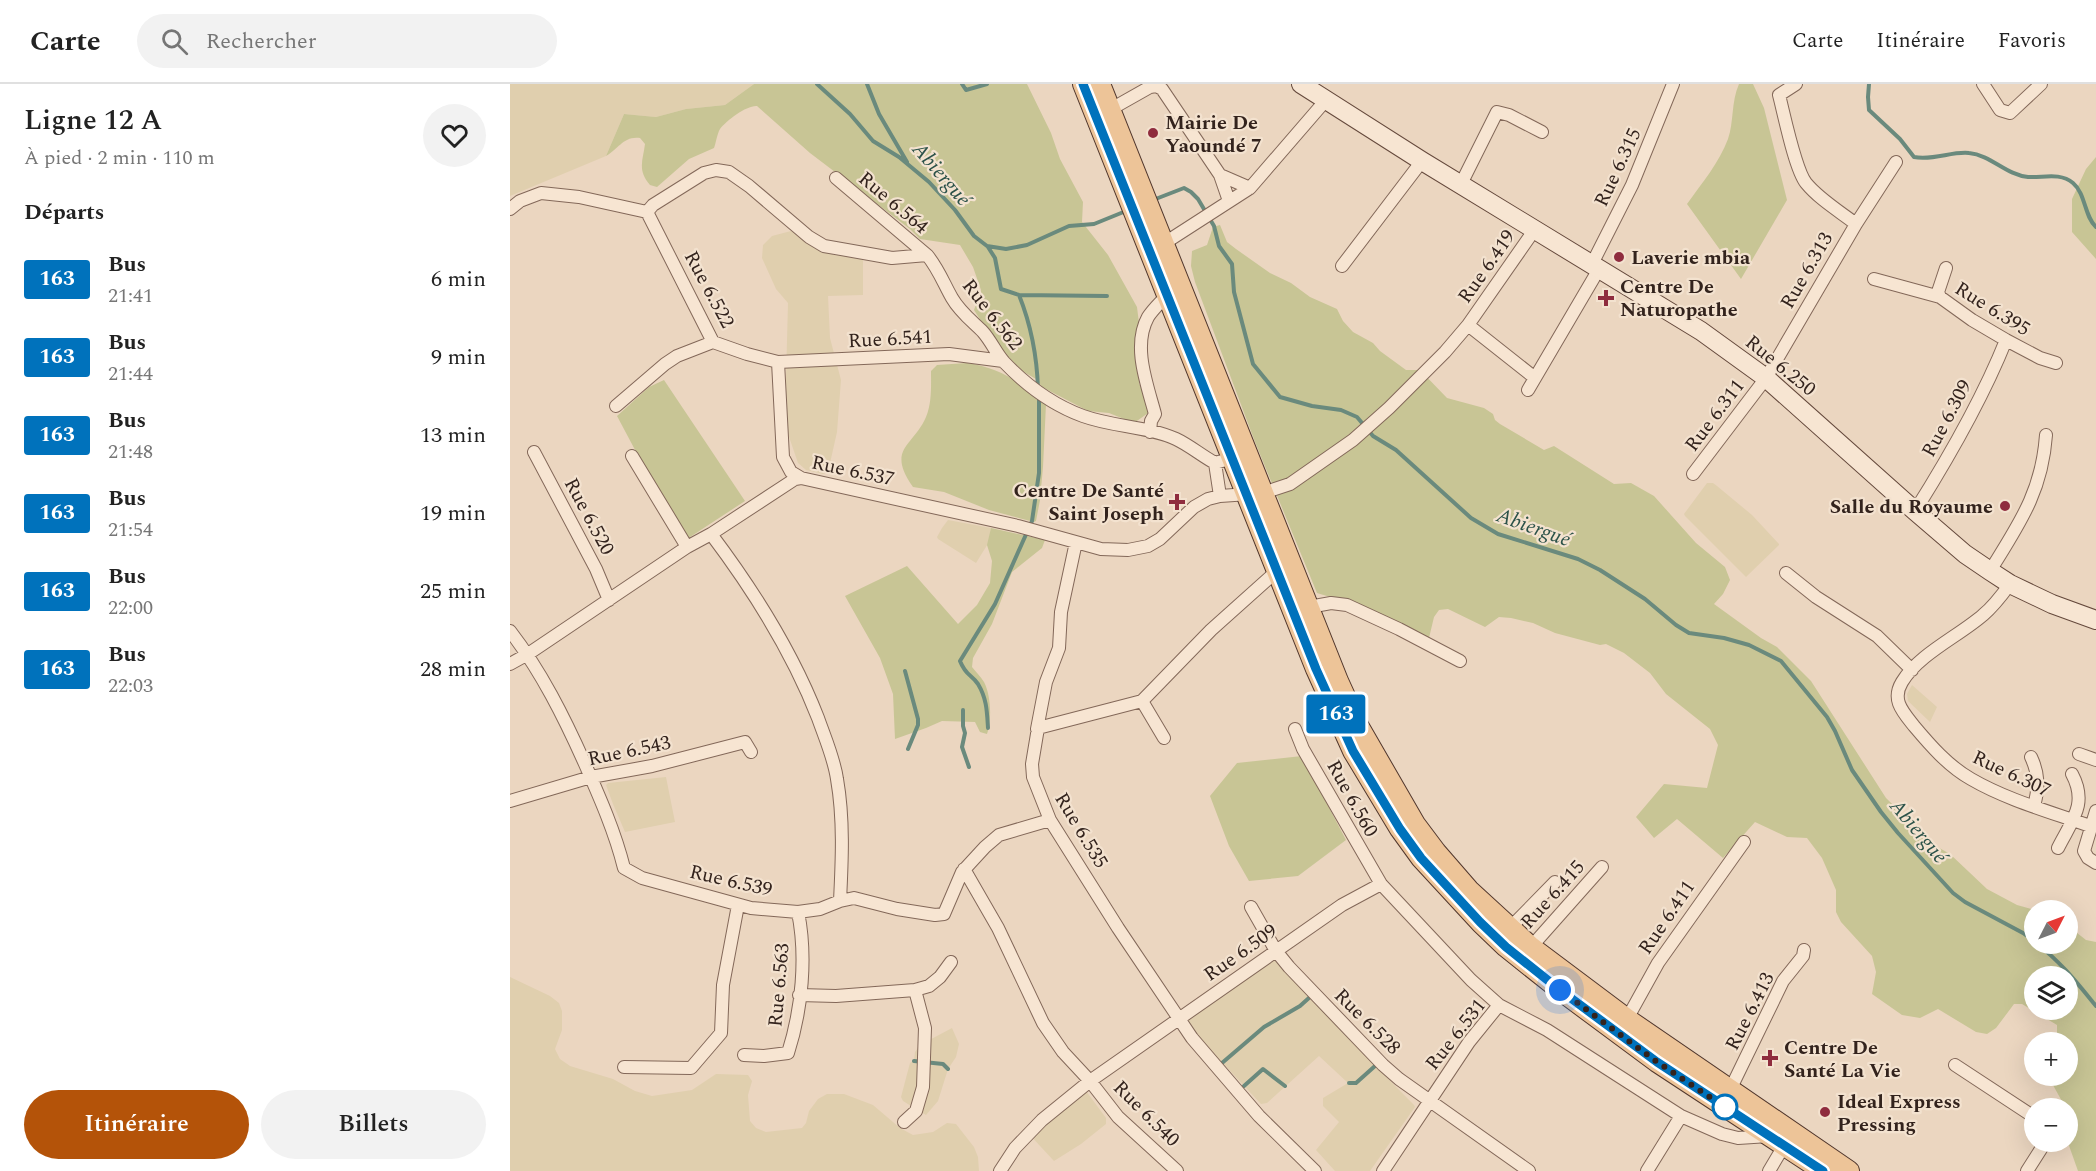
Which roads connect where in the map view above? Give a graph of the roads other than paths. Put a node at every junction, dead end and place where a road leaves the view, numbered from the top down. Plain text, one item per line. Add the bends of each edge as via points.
1 (1083, 84) edge
2 (1100, 84) edge
3 (1301, 84) edge
4 (1673, 84) edge
5 (1797, 84) edge
6 (1983, 84) edge
7 (2041, 84) edge
8 (1326, 100) junction
9 (1111, 109) junction
10 (1542, 132) dead end
11 (1422, 161) junction
12 (1896, 162) dead end
13 (1220, 175) junction
14 (836, 178) dead end
15 (1461, 184) junction
16 (1250, 188) junction
17 (1226, 203) junction
18 (510, 209) edge
19 (647, 212) junction
20 (1856, 224) junction
21 (1535, 229) junction
22 (1157, 248) junction
23 (927, 255) junction
24 (1342, 266) dead end
25 (1595, 266) junction
26 (1946, 268) dead end
27 (1874, 279) dead end
28 (1167, 295) junction
29 (1940, 297) junction
30 (1468, 324) junction
31 (2006, 340) junction
32 (713, 342) junction
33 (1003, 361) junction
34 (778, 362) junction
35 (2056, 363) dead end
36 (1535, 378) junction
37 (1766, 378) junction
38 (1528, 390) dead end
39 (616, 406) dead end
40 (1389, 408) joint
41 (1150, 432) junction
42 (2046, 435) dead end
43 (534, 452) dead end
44 (632, 456) dead end
45 (1224, 460) junction
46 (1693, 474) dead end
47 (801, 478) junction
48 (1255, 494) junction
49 (1220, 496) junction
50 (1915, 511) junction
51 (711, 534) junction
52 (1076, 542) junction
53 (687, 547) junction
54 (1278, 570) junction
55 (1990, 571) junction
56 (1786, 573) dead end
57 (2010, 584) junction
58 (609, 600) junction
59 (1309, 607) junction
60 (2096, 620) edge
61 (510, 631) edge
62 (528, 654) junction
63 (1460, 661) dead end
64 (510, 664) edge
65 (1912, 670) junction
66 (1142, 701) junction
67 (1037, 729) junction
68 (1295, 729) dead end
69 (1164, 738) dead end
70 (751, 752) dead end
71 (2079, 754) dead end
72 (2031, 757) dead end
73 (2096, 760) edge
74 (2072, 774) dead end
75 (591, 777) junction
76 (510, 801) edge
77 (2034, 806) junction
78 (2096, 810) edge
79 (1050, 820) junction
80 (2072, 820) junction
81 (2090, 826) junction
82 (1744, 842) dead end
83 (2058, 848) dead end
84 (2096, 863) edge
85 (1602, 867) dead end
86 (964, 869) junction
87 (1555, 882) dead end
88 (1381, 884) junction
89 (840, 901) junction
90 (738, 904) junction
91 (1251, 907) dead end
92 (798, 912) junction
93 (1510, 928) junction
94 (1531, 947) junction
95 (1804, 950) dead end
96 (1276, 951) junction
97 (951, 962) dead end
98 (915, 990) junction
99 (799, 995) junction
100 (1499, 1005) junction
101 (1179, 1019) junction
102 (1627, 1019) junction
103 (744, 1055) dead end
104 (1955, 1065) dead end
105 (624, 1067) dead end
106 (1090, 1081) junction
107 (1730, 1090) junction
108 (1430, 1101) junction
109 (2024, 1110) edge
110 (1681, 1116) junction
111 (904, 1122) dead end
112 (1778, 1134) junction
113 (2039, 1152) edge
114 (1000, 1171) edge
115 (1177, 1171) edge
116 (1315, 1171) edge
117 (1383, 1171) edge
118 (1529, 1171) edge
119 (1647, 1171) edge
120 (1769, 1171) edge
121 (1823, 1171) edge
122 (1849, 1171) edge
123 (2027, 1171) edge

1 - 22 main road
2 - 9 main road
3 - 8 main road, Rue 6.250
4 - 25 street, Rue 6.315
5 - 20 street, Rue 6.313 via 1779,94 1804,181
6 - 7 street via 2000,110 2010,113
8 - 11 main road, Rue 6.250
8 - 16 street
9 - 13 street via 1150,87 1162,89
9 - 22 main road
10 - 15 street via 1497,112
11 - 15 main road, Rue 6.250
11 - 24 street
12 - 20 street
13 - 16 street
13 - 17 street
14 - 23 street, Rue 6.564
15 - 21 main road, Rue 6.250
16 - 17 street
17 - 22 street
18 - 19 street via 541,193
19 - 23 street via 704,173 716,170 729,172 749,186 824,246 883,257
19 - 32 street, Rue 6.522
20 - 37 street, Rue 6.313
21 - 25 main road, Rue 6.250
21 - 30 street, Rue 6.419
22 - 28 main road
22 - 48 main road
23 - 33 street, Rue 6.562 via 963,314 984,334
25 - 36 street, Rue 6.315
25 - 37 main road, Rue 6.250 via 1701,331
26 - 29 street
27 - 29 street, Rue 6.395
28 - 41 street via 1148,316 1142,335 1142,362 1155,414
28 - 45 main road
29 - 31 street, Rue 6.395
30 - 36 street
30 - 40 street, Rue 6.419
31 - 35 street, Rue 6.395
31 - 50 street, Rue 6.309 via 1951,452
32 - 34 street, Rue 6.522
32 - 39 street via 677,356
33 - 34 street, Rue 6.541 via 949,354
33 - 41 street, Rue 6.562 via 1035,390 1081,416
34 - 47 street via 783,458 791,472
36 - 38 street, Rue 6.315
37 - 46 street, Rue 6.311
37 - 50 main road, Rue 6.250
40 - 48 street, Rue 6.537 via 1353,440 1290,484
41 - 45 street, Rue 6.562
42 - 55 street via 2042,469 2031,501
43 - 58 street, Rue 6.520
44 - 53 street
45 - 48 main road
45 - 49 street
47 - 51 street, Rue 6.537 via 790,481
47 - 52 street, Rue 6.537
48 - 49 street, Rue 6.537
48 - 54 main road
48 - 59 main road
49 - 52 street, Rue 6.537 via 1194,507 1148,546 1101,549
50 - 55 main road, Rue 6.250
51 - 53 street, Rue 6.537
51 - 89 street via 744,578 790,655 828,743 841,809
52 - 67 street, Rue 6.535 via 1061,612 1059,648 1046,682
53 - 58 street, Rue 6.537
54 - 66 street via 1211,630
54 - 112 main road via 1353,751 1400,829 1454,896 1515,954 1657,1062
55 - 57 main road, Rue 6.250
56 - 65 street via 1877,636
57 - 60 main road, Rue 6.250
57 - 65 street, Rue 6.307 via 1982,616
58 - 62 street, Rue 6.537
59 - 63 street via 1347,605
59 - 93 main road via 1359,727 1415,824 1469,890
61 - 62 street, Rue 6.539
62 - 64 street, Rue 6.537
62 - 75 street, Rue 6.539
65 - 77 street, Rue 6.307 via 1896,691 1897,701 1935,750 1972,779
66 - 67 street
66 - 69 street
67 - 79 street, Rue 6.535 via 1033,777
68 - 88 street, Rue 6.560
70 - 75 street, Rue 6.543 via 745,742
71 - 73 street
72 - 77 street via 2038,792
74 - 80 street via 2080,802
75 - 76 street, Rue 6.543
75 - 90 street, Rue 6.539 via 624,868 642,878
77 - 80 street, Rue 6.307
78 - 81 street
79 - 86 street via 999,835
79 - 101 street, Rue 6.535
80 - 81 street, Rue 6.307
80 - 83 street
81 - 84 street via 2084,854
82 - 102 street, Rue 6.411 via 1658,963
85 - 94 street, Rue 6.415
86 - 89 street, Rue 6.539 via 944,914 897,909 854,898
86 - 106 street, Rue 6.540 via 998,928 1043,1023
87 - 93 street
88 - 96 street, Rue 6.509 via 1356,896
88 - 100 street via 1470,980
89 - 92 street, Rue 6.539
90 - 92 street, Rue 6.539
90 - 105 street via 723,985 720,1033 691,1068
91 - 96 street, Rue 6.528
92 - 99 street, Rue 6.563 via 803,938
93 - 94 main road
94 - 102 main road
95 - 107 street, Rue 6.413 via 1784,981
96 - 101 street, Rue 6.509
96 - 108 street, Rue 6.528 via 1383,1065
97 - 98 street via 929,986
98 - 99 street
98 - 111 street via 925,1028 923,1087 916,1111
99 - 103 street, Rue 6.563 via 788,1053
100 - 108 street, Rue 6.531
100 - 110 street, Rue 6.531 via 1547,1030
101 - 106 street, Rue 6.509
101 - 116 street, Rue 6.535 via 1259,1116
102 - 107 main road
104 - 109 street
106 - 114 street, Rue 6.509 via 1035,1127
106 - 115 street, Rue 6.540 via 1118,1117
107 - 112 main road
108 - 117 street, Rue 6.531
108 - 118 street, Rue 6.528
110 - 112 street, Rue 6.531 via 1738,1138
110 - 119 street
112 - 120 street
112 - 121 main road
112 - 122 main road
113 - 123 street

